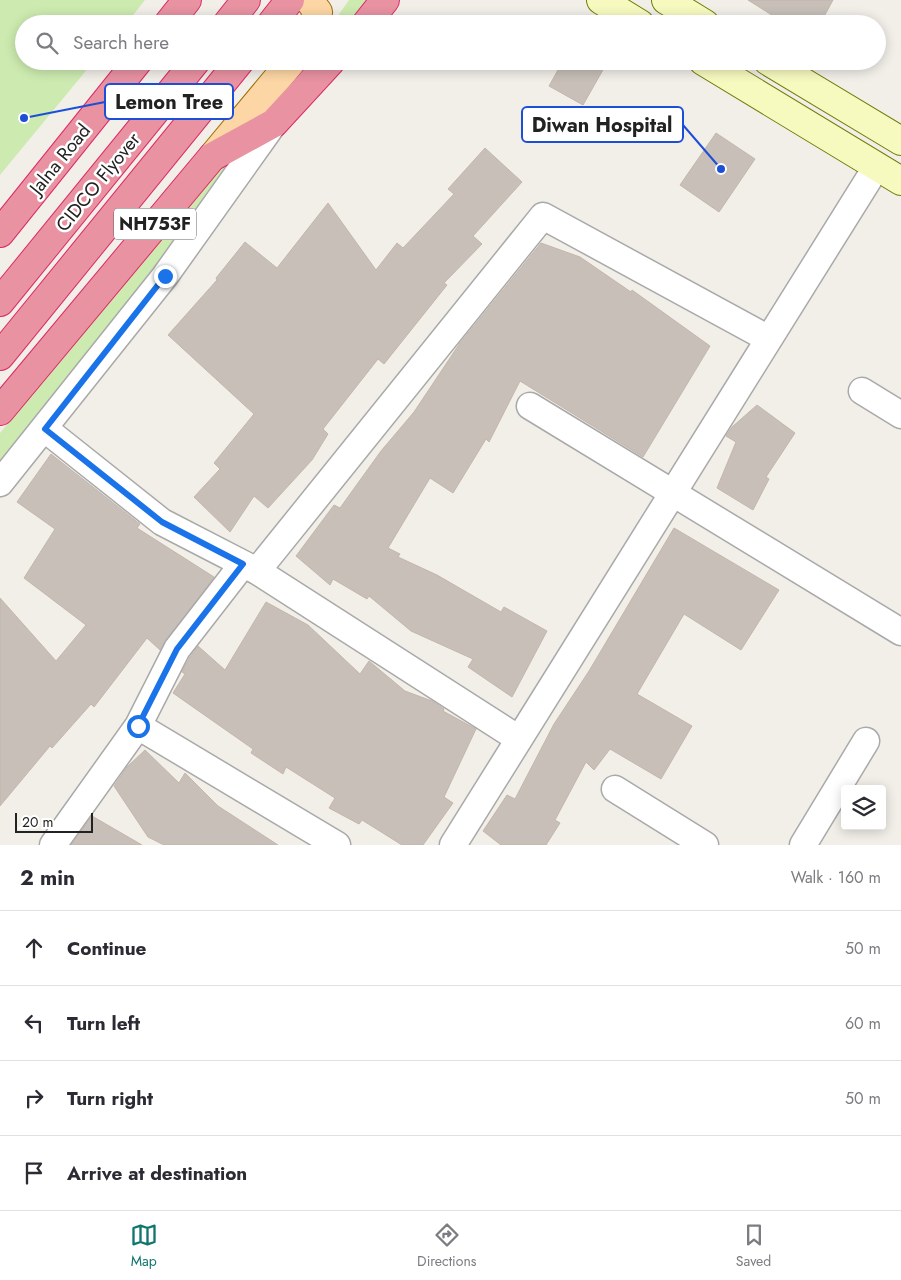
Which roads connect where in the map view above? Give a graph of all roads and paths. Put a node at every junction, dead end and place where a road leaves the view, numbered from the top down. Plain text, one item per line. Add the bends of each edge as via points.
1 (187, 0) edge
2 (246, 0) edge
3 (290, 0) edge
4 (309, 0) edge
5 (386, 0) edge
6 (601, 0) edge
7 (676, 3) edge
8 (175, 15) edge
9 (234, 15) edge
10 (278, 15) edge
11 (317, 15) edge
12 (374, 15) edge
13 (625, 15) edge
14 (693, 15) edge
15 (131, 70) edge
16 (189, 70) edge
17 (233, 70) edge
18 (284, 70) edge
19 (323, 70) edge
20 (718, 70) edge
21 (783, 70) edge
22 (274, 124) junction
23 (901, 141) edge
24 (212, 157) junction
25 (877, 166) junction
26 (901, 181) edge
27 (0, 234) edge
28 (0, 302) edge
29 (769, 339) junction
30 (0, 356) edge
31 (862, 391) dead end
32 (530, 406) dead end
33 (0, 411) edge
34 (901, 415) edge
35 (45, 429) junction
36 (0, 483) edge
37 (672, 494) junction
38 (250, 568) junction
39 (901, 632) edge
40 (138, 726) junction
41 (519, 739) junction
42 (866, 741) dead end
43 (615, 789) dead end
44 (53, 845) edge
45 (337, 845) edge
46 (453, 845) edge
47 (705, 845) edge
48 (803, 845) edge

1 - 8 highway
2 - 9 highway
3 - 10 highway
4 - 11 main road
5 - 12 highway
6 - 13 main road
7 - 14 main road
15 - 27 highway, Jalna Road
16 - 28 highway, CIDCO Flyover
17 - 30 highway, CIDCO Flyover
18 - 24 main road
19 - 22 highway, NH753F
20 - 25 main road
21 - 23 main road
22 - 24 highway, NH753F
22 - 35 street via 165,276
24 - 33 highway, NH753F
25 - 26 main road
25 - 29 street
29 - 37 street
29 - 38 street via 543,216
31 - 34 street
32 - 37 street
35 - 36 street
35 - 38 street via 162,522
37 - 39 street
37 - 41 street
38 - 40 street via 177,649
38 - 41 street
40 - 44 street
40 - 45 street
41 - 46 street
42 - 48 street
43 - 47 street

